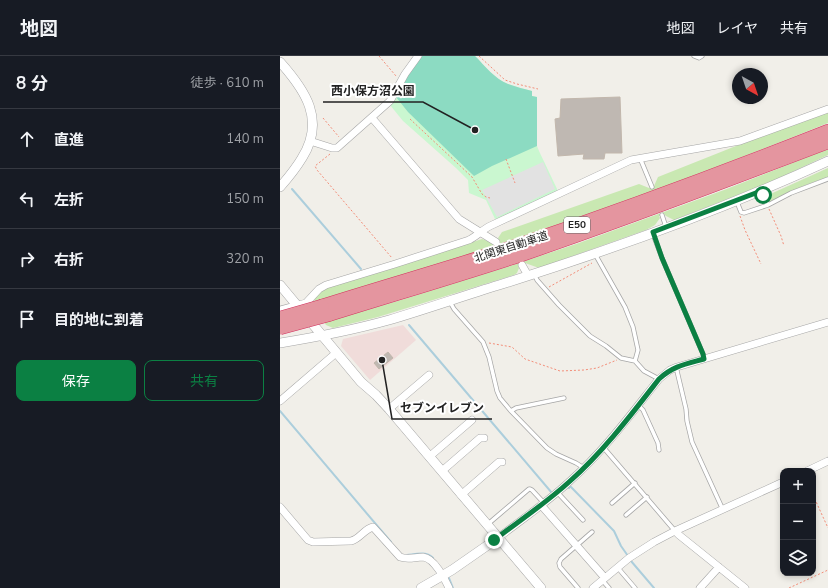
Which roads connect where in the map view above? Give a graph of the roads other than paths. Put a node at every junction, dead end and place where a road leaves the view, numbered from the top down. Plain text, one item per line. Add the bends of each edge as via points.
1 (418, 56) edge
2 (694, 56) edge
3 (702, 56) edge
4 (280, 62) edge
5 (828, 109) edge
6 (372, 118) junction
7 (828, 131) edge
8 (310, 142) junction
9 (828, 142) edge
10 (640, 158) junction
11 (828, 161) edge
12 (828, 179) edge
13 (280, 187) edge
14 (652, 187) dead end
15 (761, 191) junction
16 (736, 200) junction
17 (768, 205) junction
18 (662, 215) dead end
19 (666, 227) junction
20 (653, 232) junction
21 (480, 233) junction
22 (496, 242) dead end
23 (596, 256) junction
24 (522, 265) dead end
25 (531, 275) junction
26 (280, 285) edge
27 (450, 300) junction
28 (297, 306) junction
29 (280, 310) edge
30 (325, 310) junction
31 (280, 318) edge
32 (828, 322) edge
33 (280, 328) edge
34 (323, 336) junction
35 (280, 343) edge
36 (336, 353) junction
37 (704, 359) junction
38 (635, 361) junction
39 (677, 367) junction
40 (429, 375) dead end
41 (659, 379) junction
42 (564, 398) dead end
43 (280, 401) edge
44 (638, 406) junction
45 (389, 409) junction
46 (512, 411) junction
47 (472, 420) dead end
48 (484, 438) dead end
49 (603, 447) junction
50 (659, 450) dead end
51 (429, 456) junction
52 (828, 461) edge
53 (502, 462) dead end
54 (584, 468) junction
55 (813, 468) edge
56 (442, 471) junction
57 (635, 483) junction
58 (780, 483) edge
59 (557, 492) junction
60 (462, 495) junction
61 (647, 497) junction
62 (612, 503) dead end
63 (542, 504) junction
64 (280, 507) edge
65 (722, 510) junction
66 (626, 515) dead end
67 (583, 520) dead end
68 (487, 525) junction
69 (675, 531) junction
70 (592, 532) dead end
71 (498, 538) junction
72 (576, 546) junction
73 (618, 567) junction
74 (719, 567) junction
75 (442, 576) junction
76 (603, 579) junction
77 (421, 588) edge
78 (449, 588) edge
79 (541, 588) edge
80 (578, 588) edge
81 (593, 588) edge
82 (609, 588) edge
83 (636, 588) edge
84 (700, 588) edge
85 (744, 588) edge

1 - 6 street via 390,101
2 - 3 lane
4 - 8 street via 307,98 312,112
5 - 10 street via 740,141
6 - 8 street via 337,148
6 - 21 street via 459,219
7 - 30 highway, 北関東自動車道 / E50 via 605,215
8 - 13 street via 302,158
9 - 30 highway, 北関東自動車道 / E50 via 683,198 469,272
10 - 14 lane
10 - 21 street via 551,197
11 - 15 street
12 - 17 lane
15 - 16 street
15 - 17 lane
16 - 17 lane via 741,212 744,213
16 - 19 street
18 - 19 lane
19 - 20 street
20 - 23 street
20 - 37 lane
21 - 22 street
21 - 28 street via 469,240 323,286 306,303
23 - 25 street
23 - 38 lane via 633,327 638,350
24 - 25 street
25 - 27 street
25 - 38 lane via 584,331 621,358
26 - 28 street
27 - 34 street via 390,320
27 - 46 lane via 454,309 483,342 497,391
28 - 29 street
28 - 34 street
30 - 31 highway, 北関東自動車道 / E50, bridge
30 - 33 highway, 北関東自動車道 / E50, bridge
32 - 37 street
34 - 35 street
34 - 36 street
36 - 43 street
36 - 45 street
37 - 39 street
38 - 41 lane via 644,371
39 - 41 street
39 - 65 lane via 692,442
40 - 45 street
41 - 44 street
42 - 46 lane
44 - 49 street
44 - 50 lane via 643,410
45 - 51 street
46 - 54 lane via 547,448
47 - 51 street
48 - 56 street via 480,438
49 - 54 street
49 - 57 lane
51 - 56 street
52 - 55 street
53 - 60 street
54 - 59 street
56 - 60 street
57 - 61 lane
57 - 62 lane
58 - 65 street
59 - 63 street
59 - 67 lane
60 - 68 street
61 - 66 lane
61 - 69 lane
63 - 68 lane via 529,489
63 - 71 street
63 - 72 street
64 - 75 street via 312,542 351,541 373,527 398,556 429,559
65 - 69 street
68 - 71 street
69 - 73 street
69 - 74 street
70 - 72 lane
71 - 75 street
71 - 79 street
72 - 76 street
72 - 80 lane via 559,562
73 - 76 street
73 - 83 lane
74 - 84 street
74 - 85 street
75 - 77 street
75 - 78 street
76 - 81 street
76 - 82 lane

